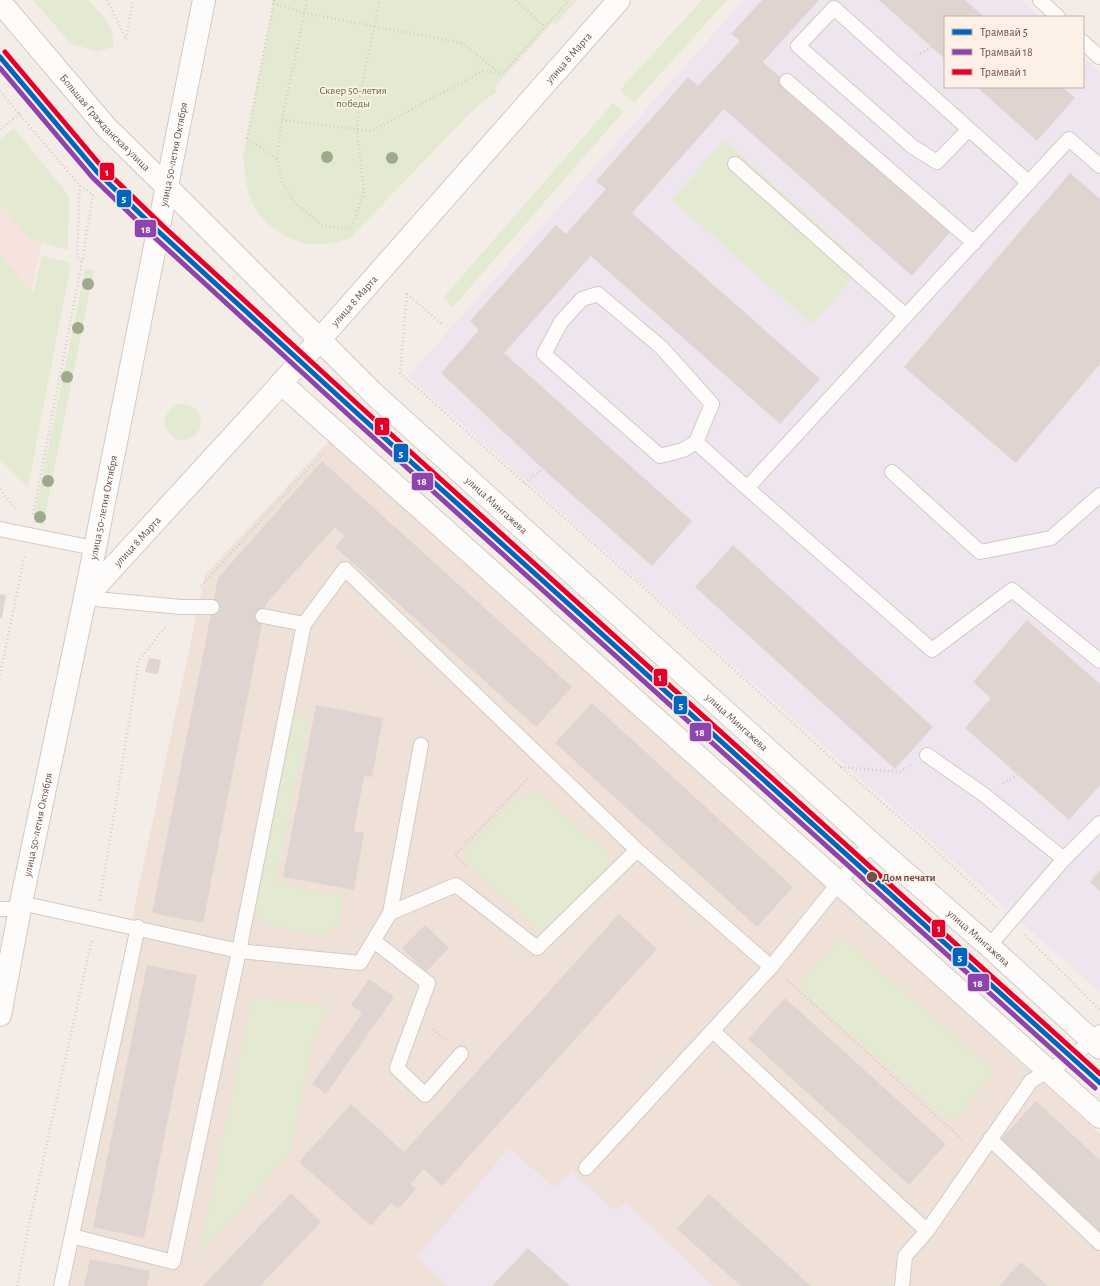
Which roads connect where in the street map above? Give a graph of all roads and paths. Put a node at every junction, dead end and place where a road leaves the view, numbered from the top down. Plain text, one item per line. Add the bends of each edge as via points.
1 (107, 0) edge
2 (133, 0) edge
3 (204, 0) edge
4 (307, 0) edge
5 (380, 0) edge
6 (516, 0) edge
7 (569, 0) edge
8 (619, 0) edge
9 (1040, 0) edge
10 (0, 2) edge
11 (273, 2) edge
12 (305, 13) junction
13 (1057, 16) edge
14 (374, 26) junction
15 (545, 27) junction
16 (1084, 43) edge
17 (1099, 57) dead end
18 (502, 74) junction
19 (787, 81) dead end
20 (0, 91) edge
21 (20, 114) junction
22 (282, 120) junction
23 (0, 129) edge
24 (969, 129) junction
25 (357, 130) junction
26 (277, 159) junction
27 (735, 164) dead end
28 (1100, 166) edge
29 (1029, 183) junction
30 (80, 186) junction
31 (167, 187) junction
32 (974, 243) junction
33 (82, 262) junction
34 (906, 316) junction
35 (443, 325) dead end
36 (319, 339) junction
37 (281, 382) junction
38 (696, 442) junction
39 (326, 450) dead end
40 (543, 469) dead end
41 (892, 472) dead end
42 (524, 483) junction
43 (746, 488) junction
44 (0, 489) edge
45 (1100, 495) edge
46 (0, 529) edge
47 (29, 531) junction
48 (94, 548) junction
49 (85, 598) junction
50 (181, 607) junction
51 (212, 607) dead end
52 (263, 616) dead end
53 (304, 624) junction
54 (1100, 661) edge
55 (0, 675) edge
56 (421, 745) dead end
57 (927, 755) joint
58 (544, 761) junction
59 (840, 766) junction
60 (1100, 823) edge
61 (871, 843) junction
62 (636, 850) junction
63 (1064, 859) junction
64 (472, 872) dead end
65 (838, 883) junction
66 (14, 907) edge
67 (390, 913) junction
68 (96, 919) junction
69 (1011, 921) junction
70 (138, 928) junction
71 (374, 941) junction
72 (989, 946) junction
73 (239, 950) junction
74 (772, 967) junction
75 (1100, 1010) edge
76 (416, 1014) junction
77 (0, 1015) edge
78 (713, 1032) junction
79 (1097, 1040) edge
80 (462, 1054) joint
81 (1048, 1071) junction
82 (1100, 1117) edge
83 (990, 1138) junction
84 (979, 1155) junction
85 (586, 1168) dead end
86 (927, 1231) junction
87 (72, 1236) junction
88 (1100, 1244) edge
89 (17, 1286) edge
90 (61, 1286) edge
91 (902, 1286) edge

1 - 2 path via 126,39
3 - 31 street, улица 50-летия Октября
4 - 12 path
5 - 14 path
6 - 15 path
7 - 15 path
8 - 36 street, улица 8 Марта
9 - 13 lane
10 - 31 street, Большая Гражданская улица via 106,127
11 - 12 path
11 - 26 path via 247,138
12 - 14 path
12 - 22 path
14 - 18 path via 462,43
14 - 25 path via 360,93
15 - 18 path
16 - 17 lane
18 - 25 path via 483,71 371,131
19 - 32 lane
20 - 21 path
21 - 23 path
21 - 30 path
22 - 25 path
22 - 26 path
24 - 24 lane via 937,162 913,146 798,46 834,8
24 - 29 lane
25 - 26 path via 364,192 351,229 323,226 295,203 283,184
27 - 34 lane
28 - 29 lane via 1069,139
29 - 32 lane
30 - 33 path via 77,256
30 - 33 path via 93,194
31 - 36 street, Большая Гражданская улица
31 - 48 street, улица 50-летия Октября
32 - 34 lane
33 - 47 path
34 - 43 lane
35 - 42 path via 407,293 400,373
36 - 37 street, улица 8 Марта
36 - 61 street, улица Мингажева via 376,395
37 - 49 street, улица 8 Марта
37 - 65 street
38 - 38 lane via 683,450 660,456 544,354 561,322 582,298 598,294 661,347 712,404
38 - 43 lane
39 - 50 path
40 - 42 path
41 - 45 lane via 980,552 1051,538
42 - 59 path
43 - 54 lane via 932,650 1012,590
44 - 47 path
46 - 47 lane
47 - 48 lane
47 - 55 path
48 - 49 street, улица 50-летия Октября
49 - 50 lane
49 - 66 street, улица 50-летия Октября
50 - 51 lane
50 - 68 path via 139,660
52 - 53 lane
53 - 58 lane via 345,569
53 - 73 lane
56 - 67 lane
57 - 59 path via 900,772
57 - 63 lane via 983,794
58 - 62 lane
58 - 64 path via 455,856
59 - 69 path via 915,831
60 - 63 lane
61 - 65 lane
61 - 72 street, улица Мингажева
62 - 67 lane via 537,948 456,885
62 - 74 lane
63 - 69 lane
65 - 74 lane
65 - 81 street
66 - 68 lane
66 - 77 street, улица 50-летия Октября
67 - 71 lane
68 - 70 lane
68 - 89 path
69 - 72 lane
69 - 75 path
70 - 73 lane
70 - 87 lane
71 - 73 lane via 360,963
71 - 76 lane via 428,983
72 - 79 street, улица Мингажева
73 - 87 lane via 173,1262
74 - 78 lane
74 - 84 path
76 - 80 path
76 - 80 lane via 397,1068 425,1095
78 - 85 lane
78 - 86 lane
79 - 81 lane
81 - 82 street
81 - 83 lane via 1031,1081
83 - 84 lane
83 - 88 lane
84 - 86 lane
86 - 91 lane via 905,1256
87 - 90 lane

